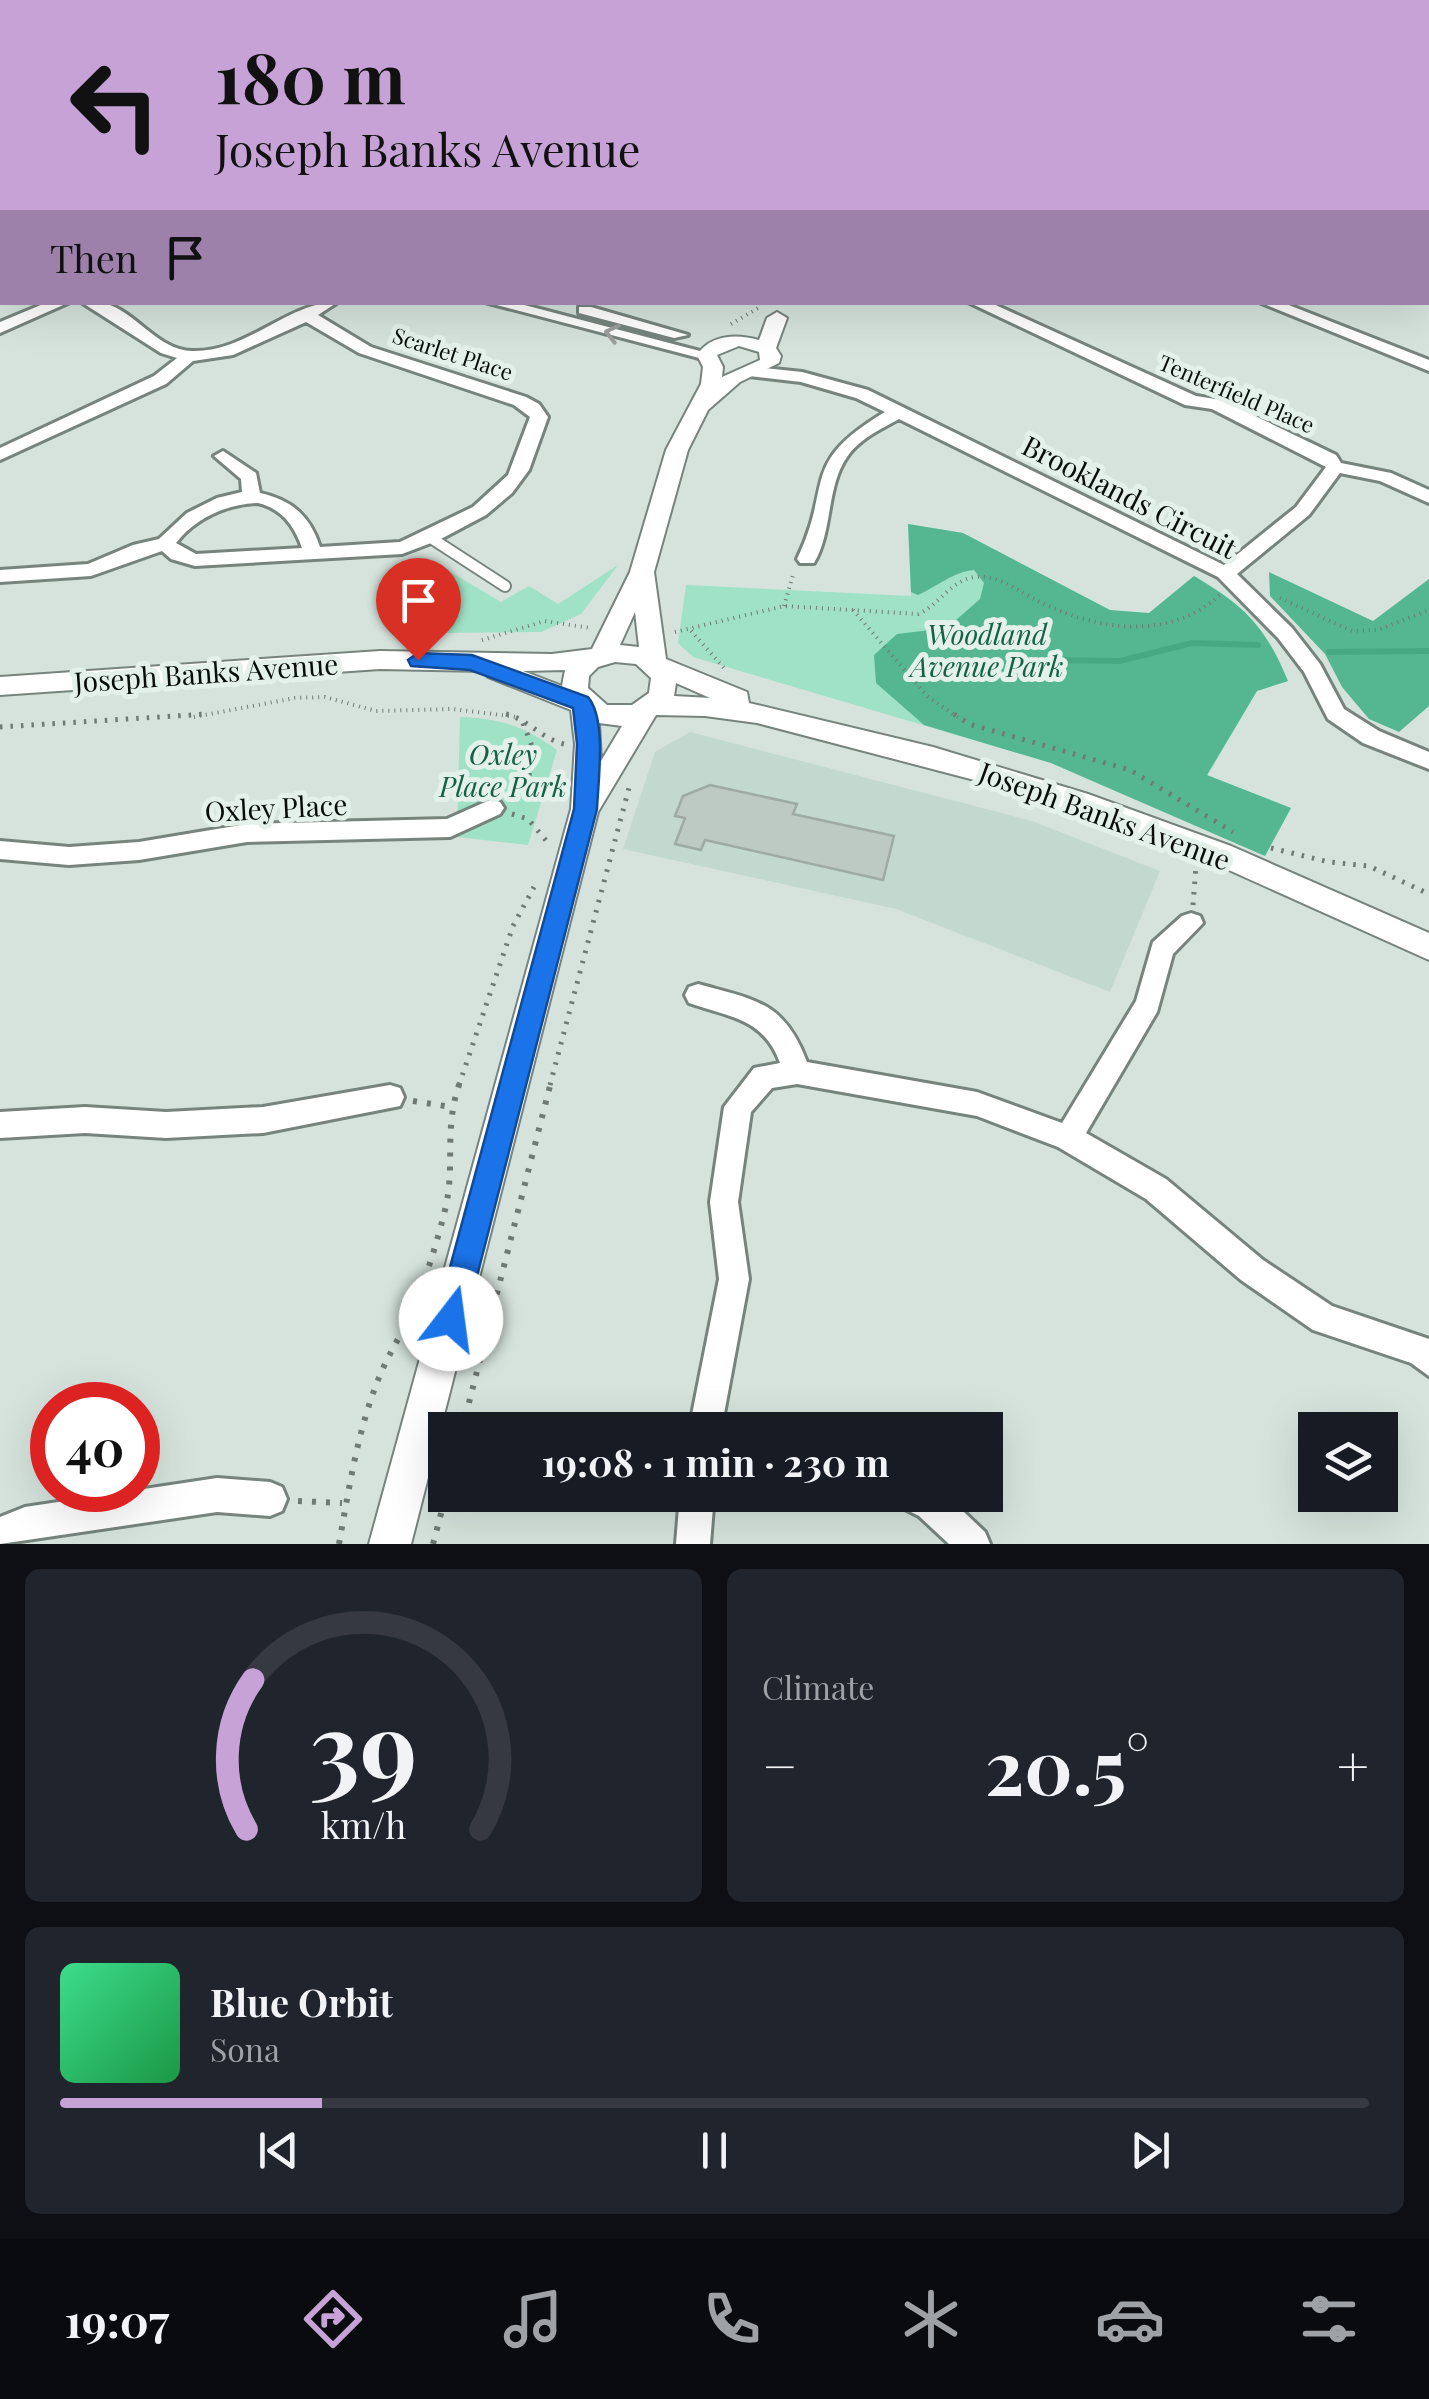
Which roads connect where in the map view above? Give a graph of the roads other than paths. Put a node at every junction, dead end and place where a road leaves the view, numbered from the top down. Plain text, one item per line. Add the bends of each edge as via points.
1 (56, 305) edge
2 (93, 305) edge
3 (326, 305) edge
4 (508, 305) edge
5 (564, 305) edge
6 (982, 305) edge
7 (1274, 305) edge
8 (772, 310) edge
9 (306, 315) junction
10 (0, 328) edge
11 (720, 346) junction
12 (767, 349) junction
13 (188, 358) junction
14 (1429, 366) edge
15 (753, 373) junction
16 (862, 394) junction
17 (899, 411) junction
18 (695, 413) junction
19 (0, 455) edge
20 (223, 456) dead end
21 (1336, 467) junction
22 (251, 494) junction
23 (1429, 497) edge
24 (431, 538) junction
25 (166, 544) junction
26 (313, 553) junction
27 (807, 560) road end
28 (642, 572) junction
29 (1225, 573) junction
30 (0, 576) edge
31 (505, 586) dead end
32 (604, 649) junction
33 (472, 652) junction
34 (655, 664) junction
35 (0, 686) edge
36 (582, 704) junction
37 (649, 708) junction
38 (770, 716) junction
39 (1429, 760) edge
40 (492, 808) road end
41 (585, 809) junction
42 (0, 850) edge
43 (1191, 923) road end
44 (1429, 948) edge
45 (698, 995) dead end
46 (797, 1072) junction
47 (390, 1097) road end
48 (0, 1125) edge
49 (1068, 1138) junction
50 (1426, 1351) edge
51 (708, 1412) edge
52 (270, 1499) road end
53 (696, 1512) edge
54 (940, 1512) edge
55 (0, 1534) edge
56 (390, 1544) edge
57 (693, 1544) edge
58 (973, 1544) edge

1 - 10 street
2 - 13 street
3 - 9 street
11 -> 4 street
5 - 11 street
6 - 21 street, Tenterfield Place via 1190,401 1216,404
7 - 14 street
8 - 11 street
8 - 12 street
9 - 13 street via 224,353
9 - 24 street, Scarlet Place via 365,350 520,401 539,417 518,474 505,490
11 - 12 street
11 - 15 street via 727,373
11 - 18 street
12 - 15 street via 769,363
12 - 16 street, Brooklands Circuit
13 - 19 street via 160,380
15 - 16 street, Brooklands Circuit via 802,377
15 - 18 street via 733,378
16 - 17 street, Brooklands Circuit
17 - 27 street via 836,461 819,537
17 - 29 street, Brooklands Circuit
18 - 28 street via 676,450
20 - 22 street via 250,477
21 - 23 street via 1386,477
21 - 29 street, Tenterfield Place via 1296,514
22 - 25 street via 227,499 176,527
22 - 26 street via 299,519
24 - 26 street, Scarlet Place via 402,548
24 - 31 lane
25 - 26 street, Scarlet Place via 195,560
25 - 30 street via 91,570
28 - 32 street
28 - 34 street
29 - 39 street, Brooklands Circuit via 1313,670 1336,714 1371,737
32 - 33 street, Joseph Banks Avenue via 552,663
32 - 34 street
32 - 36 street via 574,680
33 - 35 street, Joseph Banks Avenue
33 - 36 street, Joseph Banks Avenue
34 - 37 street via 665,686
34 - 38 street, Joseph Banks Avenue
36 - 37 street via 614,716
36 - 41 street
37 - 38 street, Joseph Banks Avenue via 700,703
37 - 41 street
38 - 44 street, Joseph Banks Avenue via 1029,784 1198,845
40 - 42 street, Oxley Place via 450,828 247,833 69,856
41 - 56 street
43 - 49 street via 1162,950 1148,1004
45 - 46 street via 770,1017 785,1035
46 - 49 street via 977,1104
46 - 51 street via 764,1077 738,1106 724,1202 734,1279
47 - 48 street via 263,1120
49 - 50 street via 1156,1188 1252,1270 1324,1320
52 - 55 street via 217,1495 25,1524
53 - 57 street
54 - 58 street

